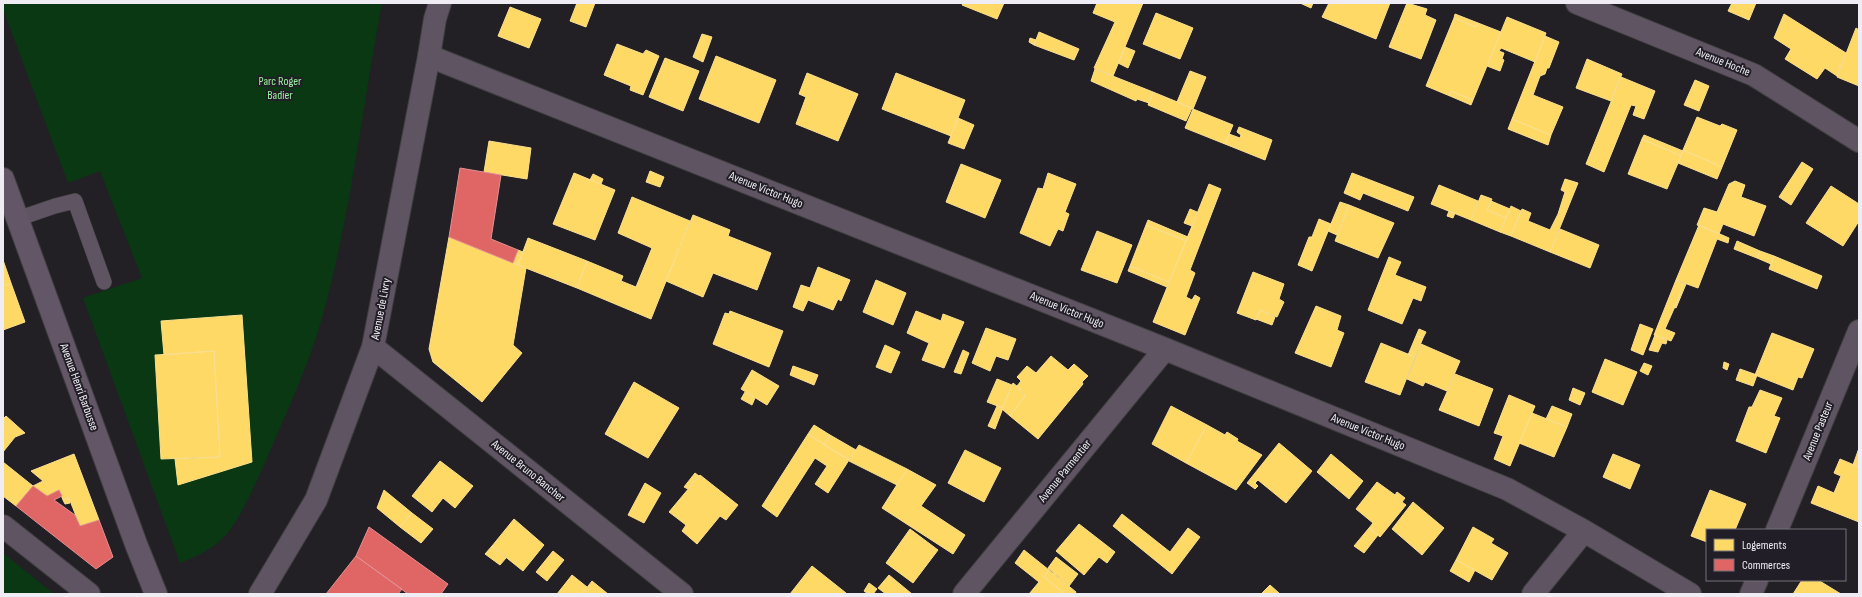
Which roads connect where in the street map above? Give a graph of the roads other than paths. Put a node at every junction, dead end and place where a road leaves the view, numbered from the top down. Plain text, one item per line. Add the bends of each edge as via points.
1 (440, 3) edge
2 (1577, 3) edge
3 (430, 56) junction
4 (1859, 141) edge
5 (3, 179) edge
6 (18, 219) junction
7 (104, 282) dead end
8 (1859, 331) edge
9 (373, 347) junction
10 (1165, 349) junction
11 (3, 526) edge
12 (1777, 529) edge
13 (1584, 531) junction
14 (1757, 581) edge
15 (89, 594) edge
16 (156, 594) edge
17 (260, 594) edge
18 (682, 594) edge
19 (964, 594) edge
20 (1533, 594) edge
21 (1690, 594) edge
22 (1751, 594) edge

1 - 3 street, Avenue de Livry
2 - 4 street, Avenue Hoche via 1754,75
3 - 9 street, Avenue de Livry
3 - 10 street, Avenue Victor Hugo
5 - 6 main road, Avenue Henri Barbusse
6 - 7 lane via 75,201
6 - 16 main road, Avenue Henri Barbusse
8 - 12 street, Avenue Pasteur
9 - 17 street, Avenue de Livry via 316,500
9 - 18 street, Avenue Bruno Bancher
10 - 13 street, Avenue Victor Hugo via 1507,489
10 - 19 street, Avenue Parmentier
11 - 15 street
13 - 20 street
13 - 21 street, Avenue Victor Hugo
14 - 22 street

